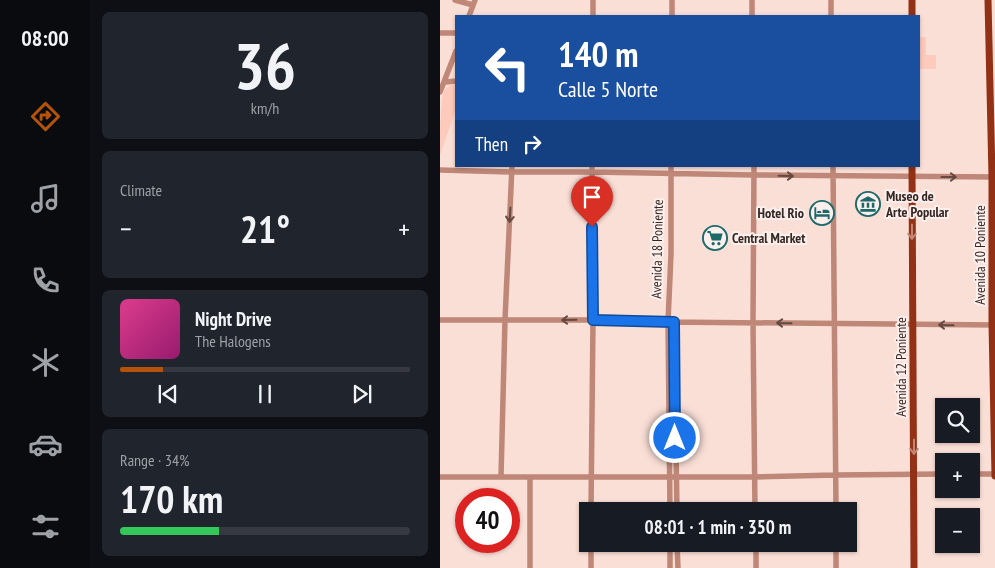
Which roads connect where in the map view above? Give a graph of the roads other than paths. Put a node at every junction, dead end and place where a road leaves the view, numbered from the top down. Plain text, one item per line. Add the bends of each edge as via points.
1 (455, 0) edge
2 (593, 0) edge
3 (672, 0) edge
4 (752, 0) edge
5 (831, 0) edge
6 (912, 0) edge
7 (988, 0) edge
8 (474, 2) edge
9 (469, 15) edge
10 (593, 15) edge
11 (672, 15) edge
12 (752, 15) edge
13 (831, 15) edge
14 (912, 15) edge
15 (440, 33) edge
16 (455, 33) edge
17 (455, 54) edge
18 (455, 81) edge
19 (445, 82) junction
20 (440, 92) edge
21 (671, 167) edge
22 (754, 167) edge
23 (834, 167) edge
24 (912, 167) edge
25 (512, 169) edge
26 (592, 169) edge
27 (440, 170) edge
28 (671, 174) junction
29 (754, 175) junction
30 (834, 176) junction
31 (912, 177) junction
32 (993, 177) edge
33 (440, 320) edge
34 (505, 320) junction
35 (593, 320) junction
36 (671, 322) junction
37 (753, 323) junction
38 (834, 324) junction
39 (913, 324) junction
40 (994, 325) edge
41 (914, 474) junction
42 (935, 474) edge
43 (980, 474) edge
44 (836, 475) junction
45 (995, 475) edge
46 (440, 476) edge
47 (500, 477) junction
48 (530, 477) junction
49 (590, 477) junction
50 (672, 477) junction
51 (755, 477) junction
52 (591, 502) edge
53 (671, 502) edge
54 (675, 502) edge
55 (755, 502) edge
56 (836, 502) edge
57 (591, 552) edge
58 (756, 552) edge
59 (836, 552) edge
60 (670, 554) joint
61 (678, 554) joint
62 (530, 568) edge
63 (591, 568) edge
64 (670, 568) edge
65 (678, 568) edge
66 (756, 568) edge
67 (836, 568) edge
68 (914, 568) edge

1 - 8 street
2 - 10 street
3 - 11 street
4 - 12 street
5 - 13 street
6 - 14 main road
7 - 32 main road, Avenida 10 Poniente
8 - 9 street
15 - 16 street
17 - 19 street
18 - 19 street
19 - 20 street
21 - 28 street, Avenida 18 Poniente
22 - 29 street
23 - 30 street
24 - 31 main road, Avenida 12 Poniente
25 - 26 street
25 - 27 street
25 -> 34 street
26 - 28 street
26 - 35 street
28 - 29 street
28 - 36 street, Avenida 18 Poniente
29 -> 30 street
29 - 37 street
30 - 31 street
30 - 38 street
31 -> 32 street
31 -> 39 main road, Avenida 12 Poniente
32 - 40 main road, Avenida 10 Poniente
33 - 34 street
35 -> 34 street
34 - 47 street
35 - 36 street
35 - 49 street
36 - 37 street
36 - 50 street, Avenida 18 Poniente
38 -> 37 street
37 - 51 street
38 - 39 street
38 - 44 street
40 -> 39 street
39 -> 41 main road, Avenida 12 Poniente
40 - 45 main road, Avenida 10 Poniente
41 - 42 street
41 - 44 street
41 - 68 main road, Avenida 12 Poniente
43 - 45 street
44 - 51 street
44 - 56 street
46 - 47 street
47 - 48 street
48 - 49 street
48 - 62 street
49 - 50 street
49 - 52 street
50 - 51 street
50 - 53 street, Avenida 18 Poniente
50 - 54 street, Avenida 18 Poniente
51 - 55 street
57 - 63 street
58 - 66 street
59 - 67 street
60 - 61 street
60 - 64 street
61 - 65 street

